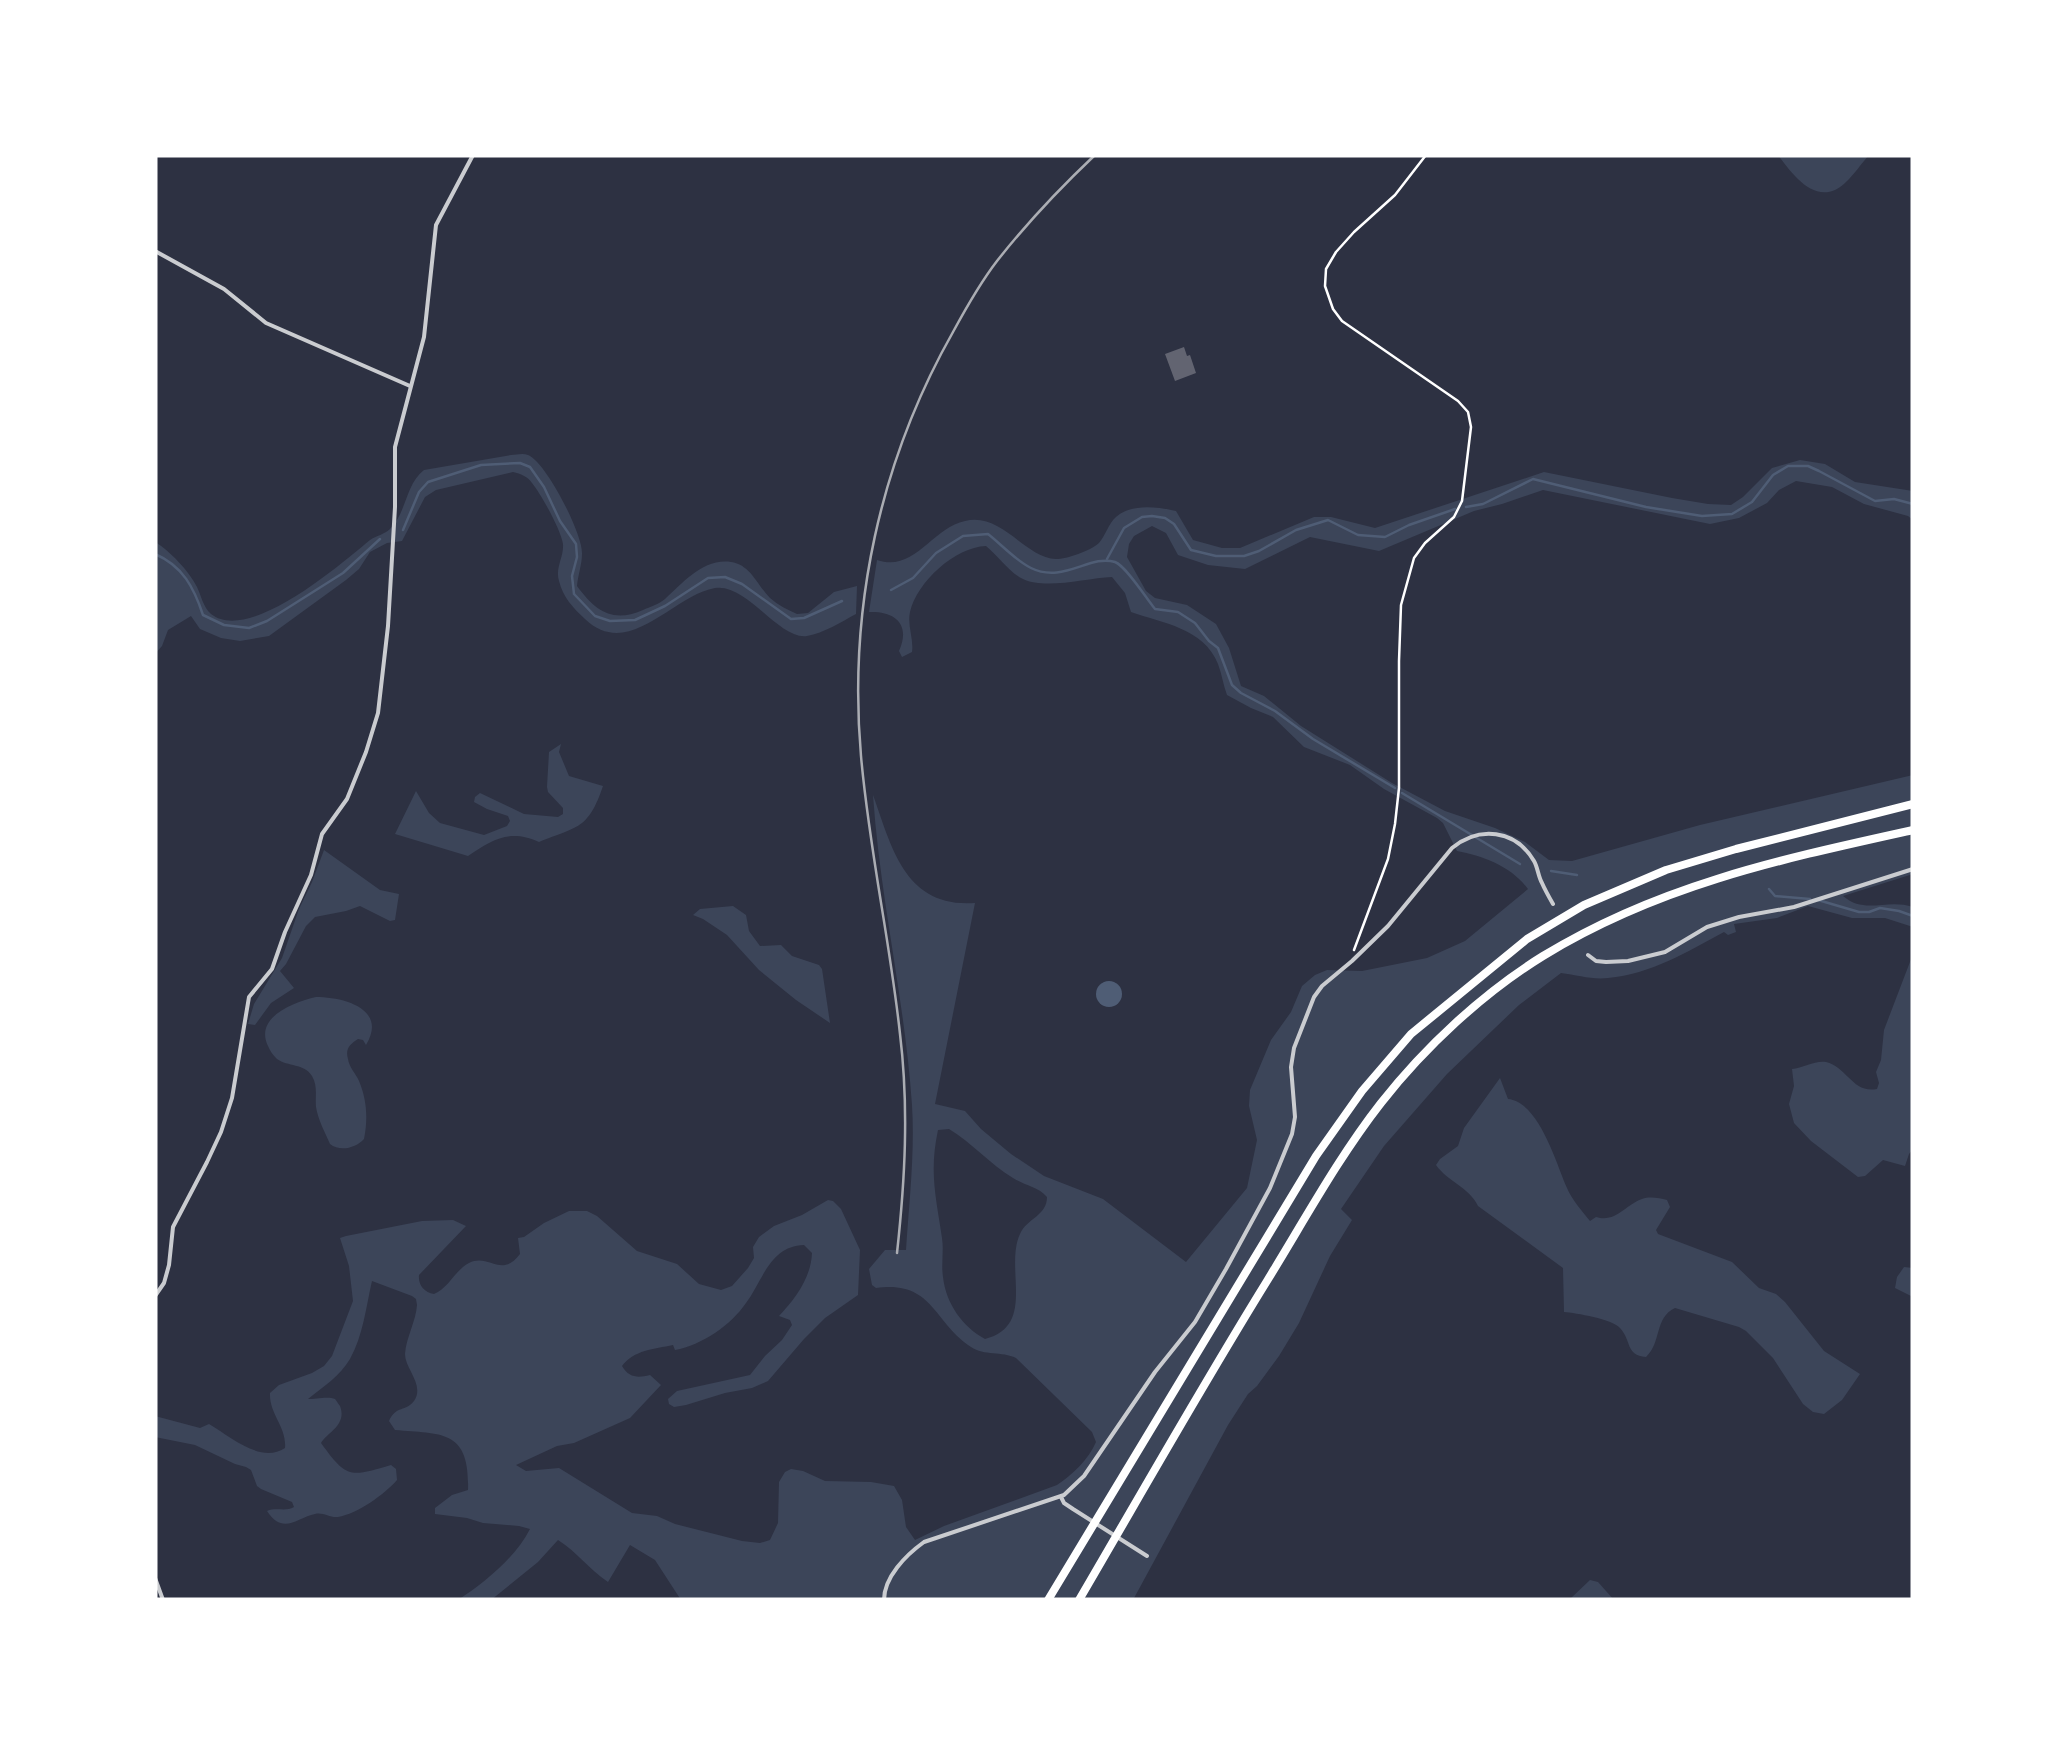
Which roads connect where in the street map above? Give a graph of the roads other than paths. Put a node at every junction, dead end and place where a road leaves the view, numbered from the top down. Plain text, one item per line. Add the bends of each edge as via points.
1 (474, 155) edge
2 (155, 251) edge
3 (410, 386) junction
4 (1913, 804) edge
5 (1913, 830) edge
6 (1913, 869) edge
7 (1553, 904) dead end
8 (1588, 955) dead end
9 (155, 1296) edge
10 (1061, 1496) junction
11 (1147, 1556) dead end
12 (155, 1578) edge
13 (163, 1600) edge
14 (884, 1600) edge
15 (1048, 1600) edge
16 (1078, 1600) edge

1 - 3 street via 436,225 424,336
2 - 3 street via 224,289 266,324
3 - 9 street via 395,447 378,713 347,799 322,834 272,969 249,997 232,1098 173,1228 169,1265
4 - 15 highway via 1666,870 1584,905 1526,939 1411,1034 1316,1156
5 - 16 highway via 1674,892 1541,957 1471,1009 1381,1103 1337,1167
6 - 8 street via 1708,927 1665,952 1606,962
7 - 10 street via 1524,849 1478,833 1452,848 1388,926 1320,989 1294,1048 1295,1117 1270,1188 1195,1322 1084,1476
10 - 11 street
10 - 14 street via 924,1542 893,1574
12 - 13 street

